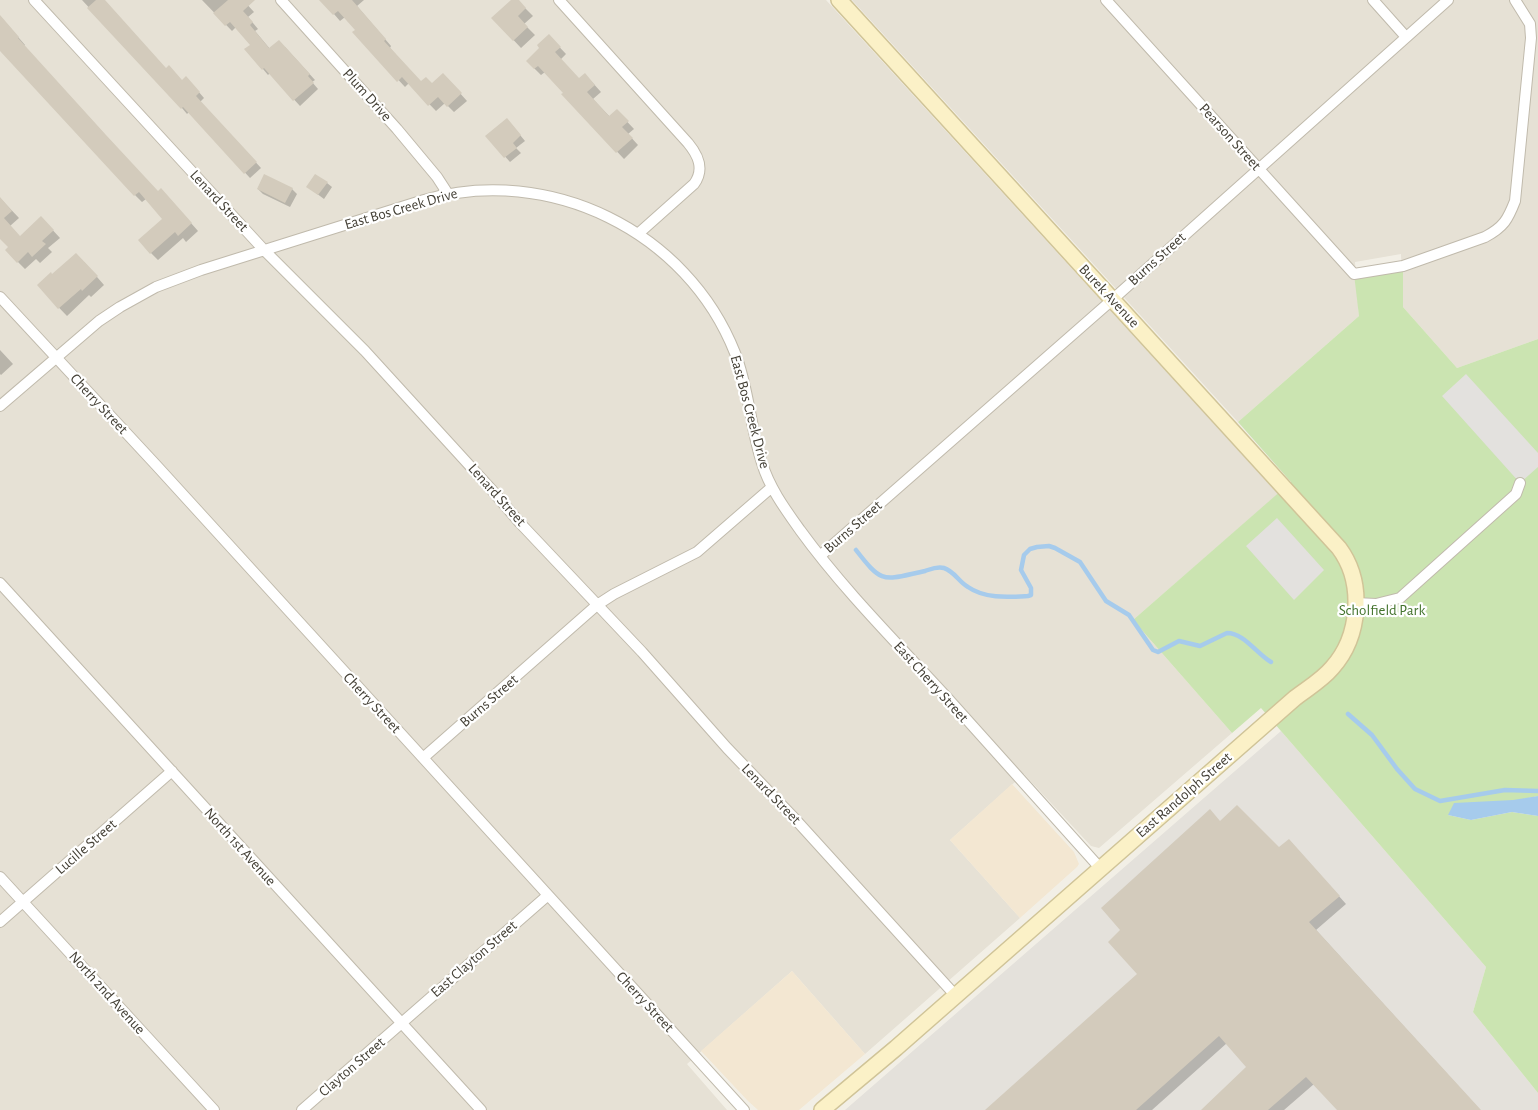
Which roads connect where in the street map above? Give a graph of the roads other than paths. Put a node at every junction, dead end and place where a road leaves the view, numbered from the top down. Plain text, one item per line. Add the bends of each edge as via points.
1 (34, 0) edge
2 (281, 0) edge
3 (559, 0) edge
4 (839, 0) edge
5 (1106, 0) edge
6 (1373, 0) edge
7 (1448, 0) edge
8 (1514, 0) edge
9 (1406, 37) junction
10 (1259, 168) junction
11 (448, 194) junction
12 (639, 233) junction
13 (264, 250) junction
14 (0, 297) edge
15 (1112, 300) junction
16 (56, 358) junction
17 (0, 406) edge
18 (1520, 483) dead end
19 (772, 487) junction
20 (820, 556) junction
21 (0, 583) edge
22 (1355, 603) junction
23 (598, 605) junction
24 (423, 758) junction
25 (172, 771) junction
26 (1100, 868) junction
27 (0, 877) edge
28 (547, 896) junction
29 (23, 902) junction
30 (0, 922) edge
31 (955, 995) junction
32 (401, 1023) junction
33 (214, 1110) edge
34 (302, 1110) edge
35 (481, 1110) edge
36 (744, 1110) edge
37 (822, 1110) edge

1 - 13 street, Lenard Street
2 - 11 street, Plum Drive via 403,136
3 - 12 street via 688,143 698,159 700,174 694,184
4 - 15 street, Burek Avenue
5 - 10 street, Pearson Street
6 - 9 street
7 - 9 street, Burns Street
8 - 10 street, Pearson Street via 1530,24 1531,38 1516,201 1508,220 1497,231 1402,266 1354,274
9 - 10 street, Burns Street
10 - 15 street, Burns Street
11 - 12 street, East Bos Creek Drive via 496,190 554,197 593,209
11 - 13 street, East Bos Creek Drive
12 - 19 street, East Bos Creek Drive via 690,280 728,336 740,366 761,460
13 - 16 street, East Bos Creek Drive via 194,272 144,293 99,321
13 - 23 street, Lenard Street via 365,351
14 - 16 street, Cherry Street
15 - 20 street, Burns Street
15 - 22 street, Burek Avenue via 1340,548 1352,574
16 - 17 street, East Bos Creek Drive
16 - 24 street, Cherry Street
18 - 22 street via 1516,494 1400,598 1376,604
19 - 20 street, East Cherry Street
19 - 23 street, Burns Street via 697,552
20 - 26 street, East Cherry Street
21 - 25 street, North 1st Avenue
22 - 26 street, East Randolph Street via 1353,631 1332,668
23 - 24 street, Burns Street
23 - 31 street, Lenard Street
24 - 28 street, Cherry Street
25 - 29 street, Lucille Street
25 - 32 street, North 1st Avenue
26 - 31 street, East Randolph Street
27 - 29 street, North 2nd Avenue
28 - 32 street, East Clayton Street
28 - 36 street, Cherry Street
29 - 30 street, Lucille Street
29 - 33 street, North 2nd Avenue
31 - 37 street, East Randolph Street
32 - 34 street, Clayton Street
32 - 35 street, North 1st Avenue

